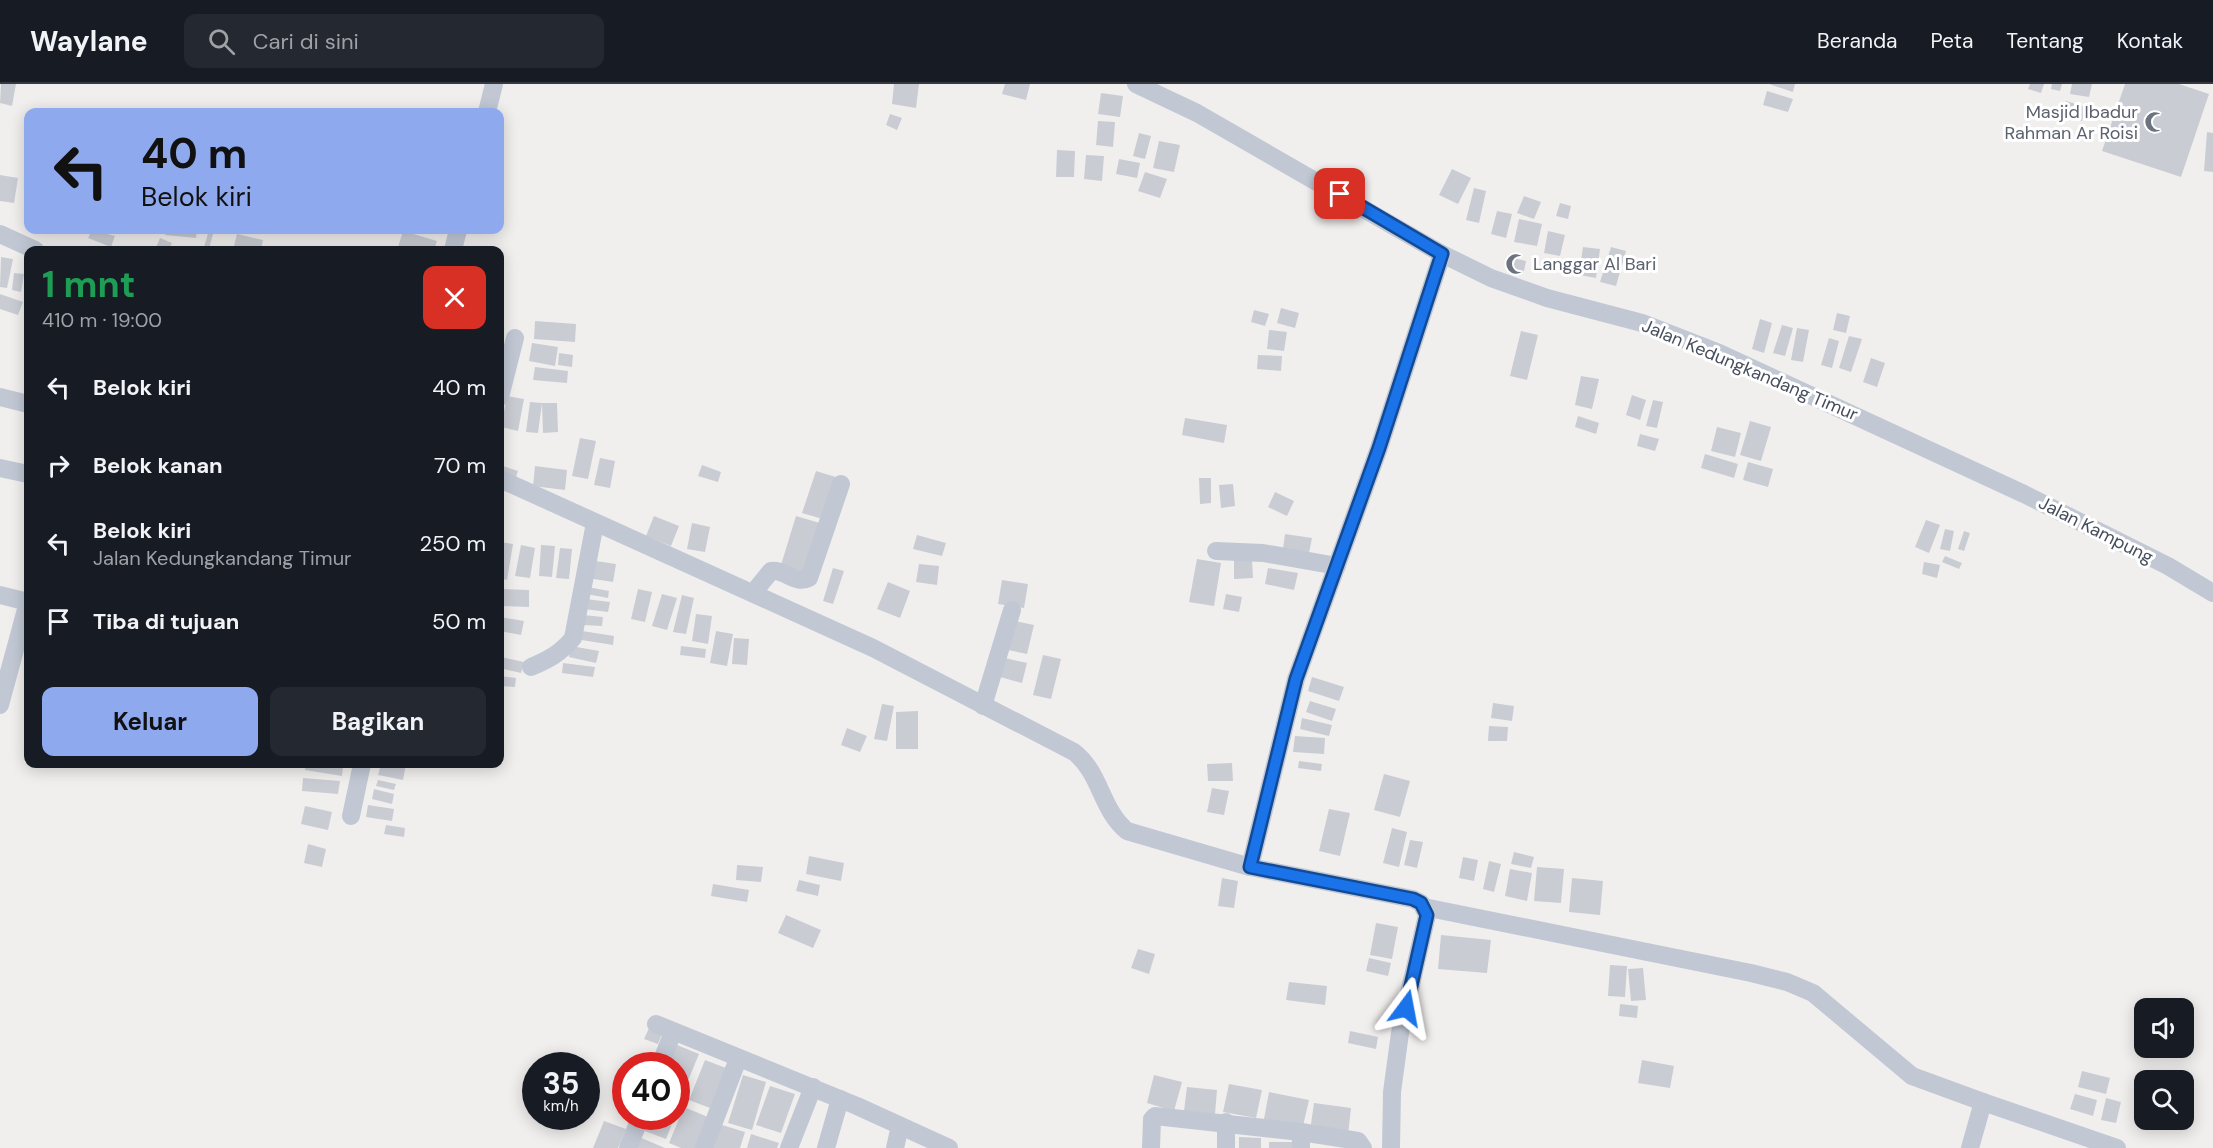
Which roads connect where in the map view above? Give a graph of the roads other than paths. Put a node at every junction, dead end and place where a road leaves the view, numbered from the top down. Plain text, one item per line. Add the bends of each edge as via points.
1 (494, 84) edge
2 (1137, 84) edge
3 (488, 108) edge
4 (0, 234) edge
5 (26, 246) edge
6 (1442, 254) junction
7 (515, 338) dead end
8 (504, 381) edge
9 (0, 397) edge
10 (24, 403) edge
11 (0, 468) edge
12 (1976, 471) joint
13 (24, 473) edge
14 (504, 481) edge
15 (841, 484) dead end
16 (595, 523) junction
17 (1216, 551) dead end
18 (1336, 566) junction
19 (753, 593) junction
20 (2213, 593) edge
21 (0, 595) edge
22 (24, 601) edge
23 (1012, 610) dead end
24 (24, 617) edge
25 (531, 667) dead end
26 (0, 705) edge
27 (983, 705) junction
28 (361, 768) edge
29 (351, 816) dead end
30 (1250, 867) junction
31 (1424, 907) junction
32 (661, 1052) edge
33 (738, 1059) junction
34 (813, 1087) junction
35 (840, 1099) junction
36 (1983, 1102) junction
37 (1226, 1122) junction
38 (900, 1126) junction
39 (635, 1130) edge
40 (1301, 1140) edge
41 (940, 1146) edge
42 (628, 1148) edge
43 (704, 1148) edge
44 (789, 1148) edge
45 (826, 1148) edge
46 (895, 1148) edge
47 (1151, 1148) edge
48 (1226, 1148) edge
49 (1363, 1148) edge
50 (1391, 1148) edge
51 (1970, 1148) edge
52 (2117, 1148) edge

1 - 3 street
2 - 6 street, Jalan Kedungkandang Timur via 1197,113
4 - 5 street
6 - 12 street, Jalan Kedungkandang Timur via 1491,278 1547,298 1679,336
6 - 18 street
7 - 8 street
9 - 10 street
11 - 13 street
12 - 20 street, Jalan Kampung via 2168,566
14 - 16 street
15 - 19 street via 809,578 798,580 771,571
16 - 19 street
16 - 25 street via 573,638 550,659
17 - 18 street via 1263,553
18 - 30 street via 1296,679
19 - 27 street via 873,648
21 - 22 street
23 - 27 street
24 - 26 street
27 - 30 street via 1085,761 1115,822 1127,831
28 - 29 street
30 - 31 street via 1413,899
31 - 36 street via 1787,982 1813,993 1912,1076
31 - 50 street via 1427,915 1395,1066
32 - 33 street via 664,1028
33 - 34 street
33 - 43 street
34 - 35 street
34 - 44 street
35 - 38 street
35 - 45 street
36 - 51 street
36 - 52 street
37 - 40 street
37 - 47 street via 1155,1116
37 - 48 street
38 - 41 street
38 - 46 street
39 - 42 street
40 - 49 street via 1358,1141

